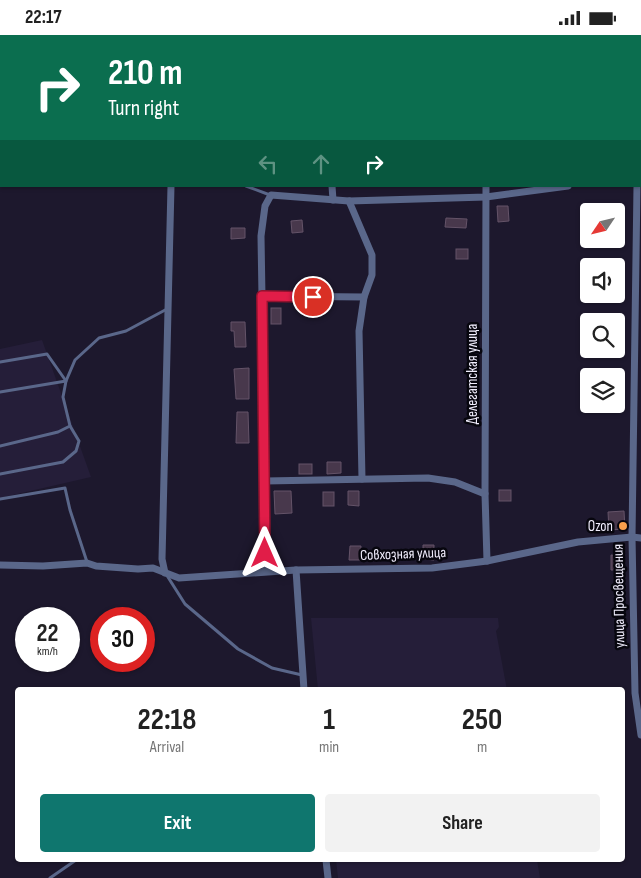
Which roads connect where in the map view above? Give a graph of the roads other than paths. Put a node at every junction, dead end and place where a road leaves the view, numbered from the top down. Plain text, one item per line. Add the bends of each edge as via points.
1 (173, 187) edge
2 (249, 187) edge
3 (332, 187) edge
4 (486, 187) edge
5 (561, 187) edge
6 (637, 187) edge
7 (271, 195) junction
8 (486, 197) junction
9 (333, 200) junction
10 (349, 201) junction
11 (262, 296) junction
12 (364, 297) junction
13 (168, 308) junction
14 (0, 362) edge
15 (66, 381) junction
16 (0, 393) edge
17 (70, 426) junction
18 (0, 446) edge
19 (0, 474) edge
20 (362, 479) junction
21 (265, 481) junction
22 (485, 493) junction
23 (0, 499) edge
24 (632, 537) junction
25 (641, 538) edge
26 (487, 561) junction
27 (87, 563) junction
28 (0, 565) edge
29 (296, 570) junction
30 (265, 571) junction
31 (165, 573) junction
32 (302, 675) junction
33 (304, 687) edge
34 (641, 735) edge
35 (73, 862) edge
36 (326, 862) edge
37 (50, 878) edge
38 (328, 878) edge

1 - 13 street
2 - 7 lane
3 - 9 street
4 - 8 street, Делегатская улица
5 - 8 street
6 - 24 street, улица Просвещения
7 - 9 street
7 - 11 street via 264,206 261,236
8 - 10 street
8 - 22 street, Делегатская улица
9 - 10 street
10 - 12 street via 372,255 372,275
11 - 12 street
11 - 21 street
12 - 20 street via 359,331
13 - 15 lane via 126,331 99,338 76,359
13 - 31 street via 162,559
14 - 15 lane via 47,354
15 - 16 lane
15 - 17 lane via 63,397
17 - 18 lane
17 - 19 lane via 79,441 76,451 63,462
20 - 21 street
20 - 22 street via 428,478 455,482
21 - 30 street
22 - 26 street, Делегатская улица
23 - 27 lane via 66,488
24 - 25 street, Совхозная улица
24 - 26 street, Совхозная улица via 578,541
24 - 34 street, улица Просвещения via 634,693
26 - 29 street, Совхозная улица via 432,569
27 - 28 street, Совхозная улица
27 - 31 street, Совхозная улица via 154,568
29 - 30 street, Совхозная улица
29 - 32 street
30 - 31 street, Совхозная улица via 178,578
31 - 32 lane via 185,604 238,649 272,668
32 - 33 street
35 - 37 lane
36 - 38 street

